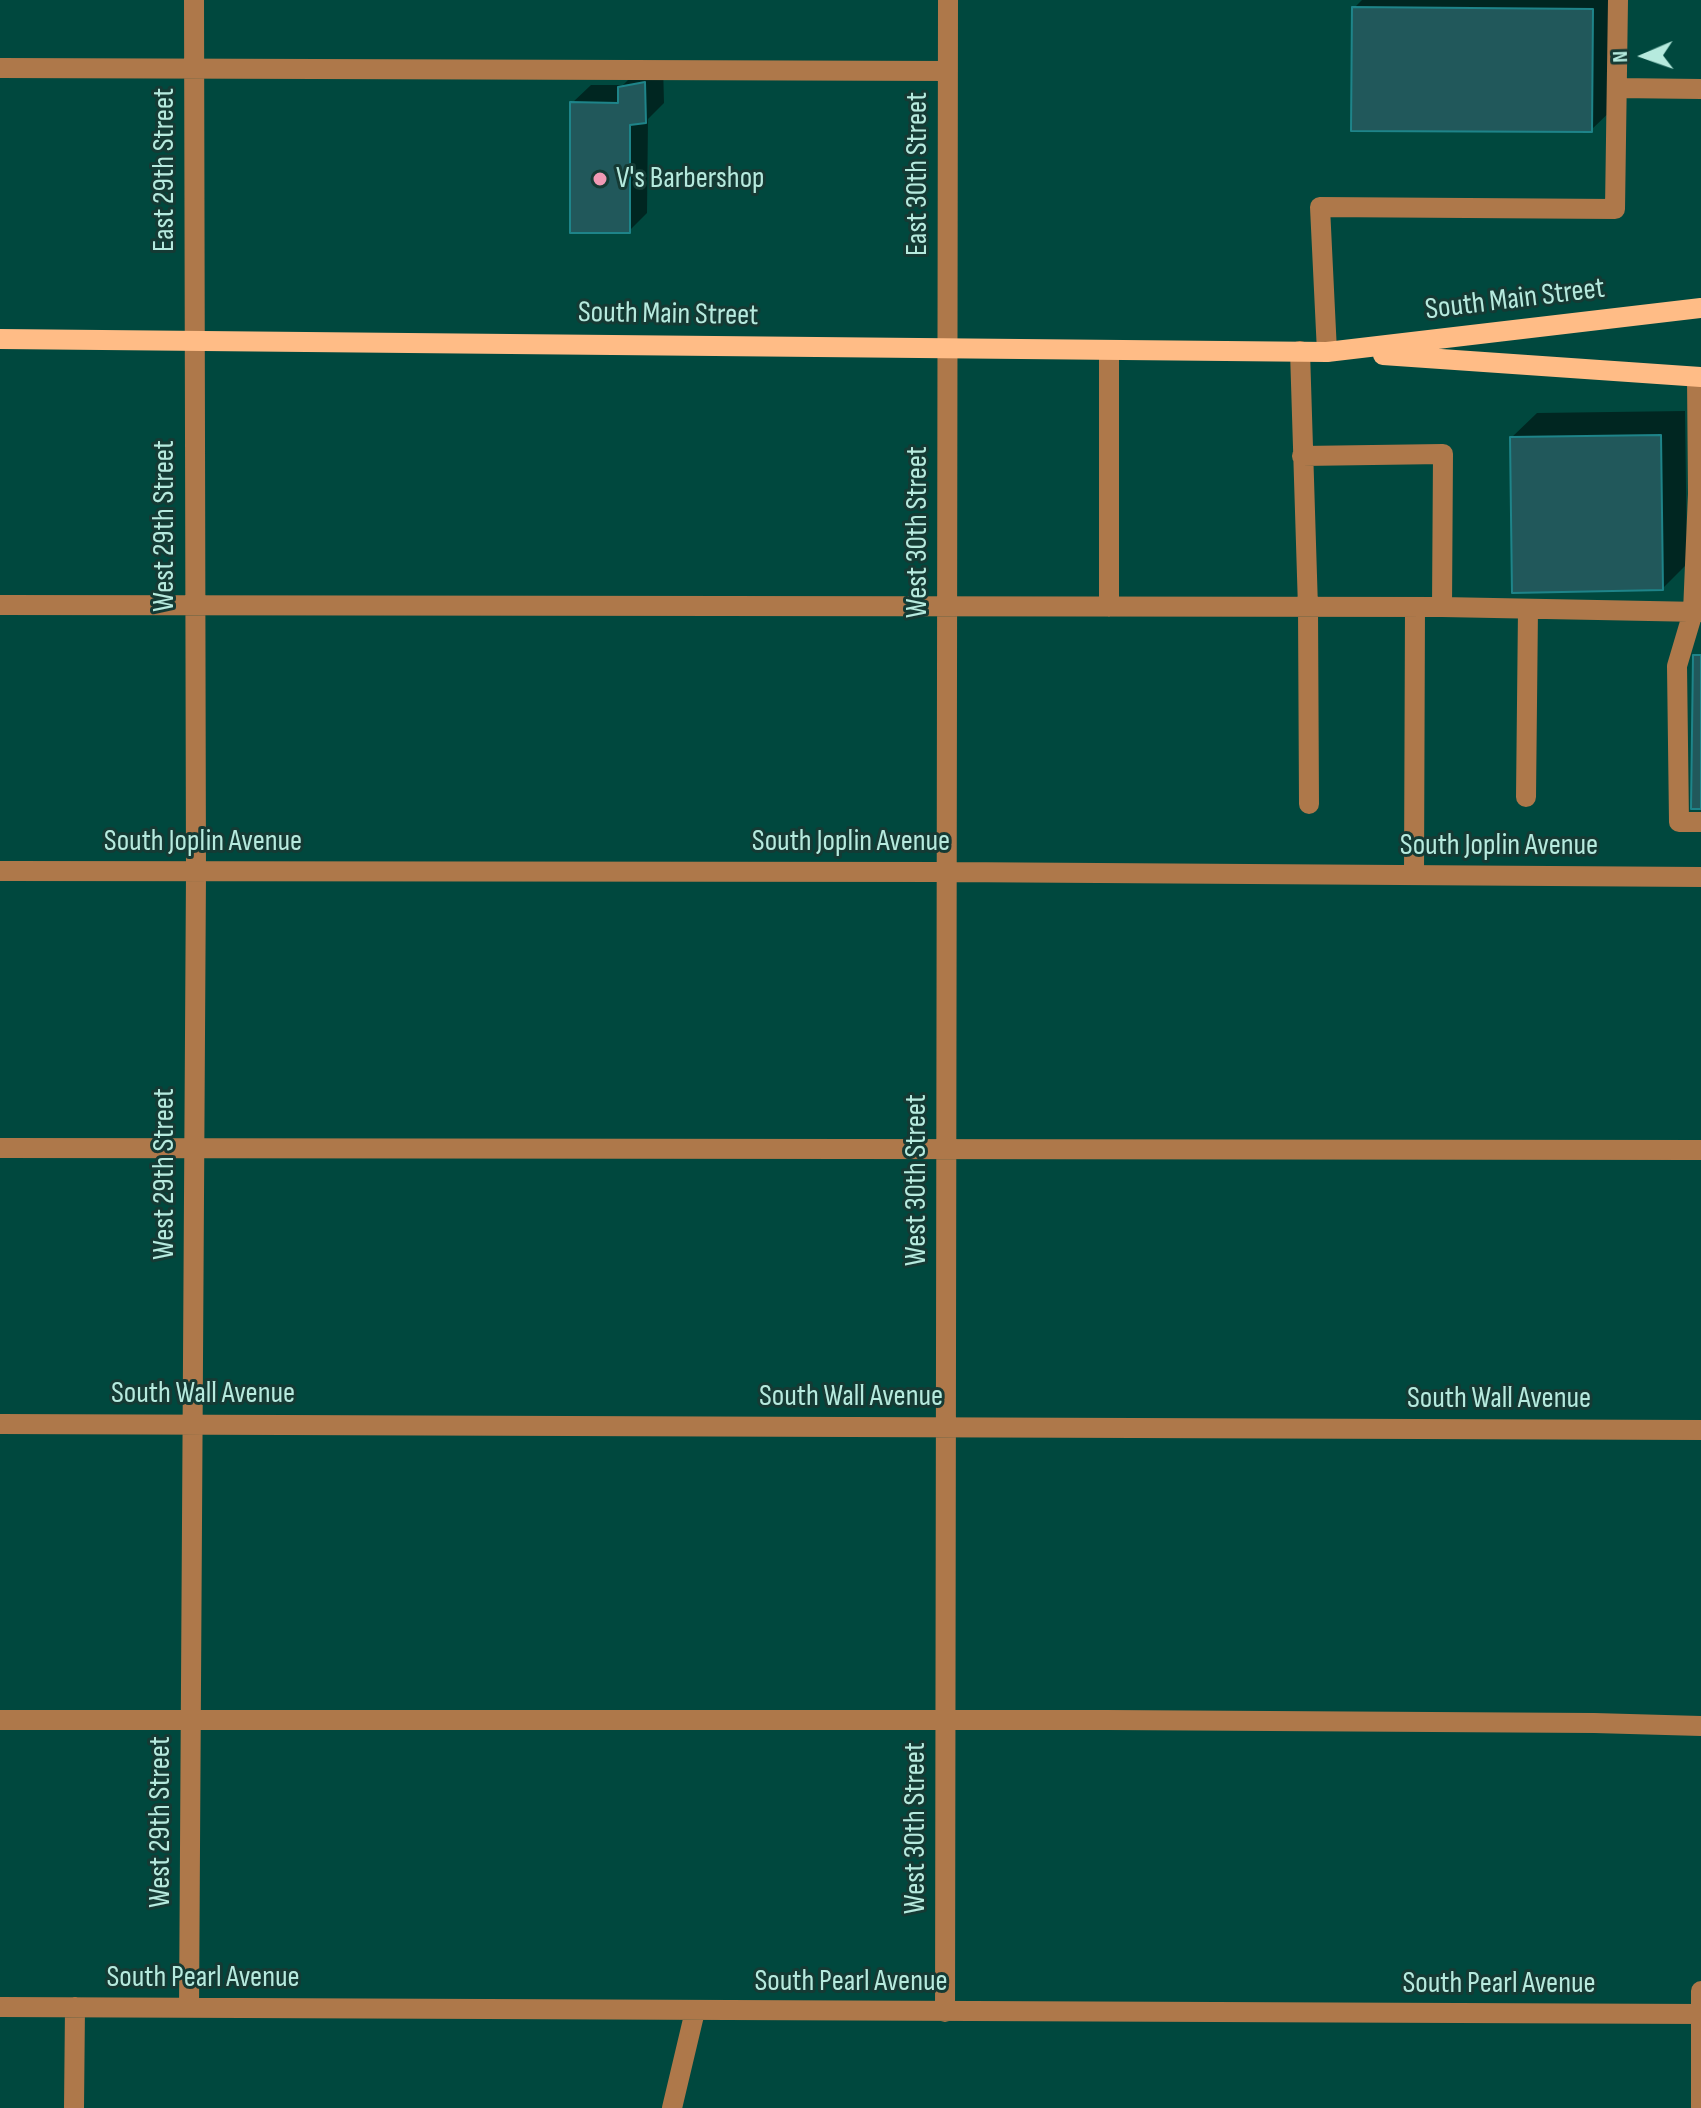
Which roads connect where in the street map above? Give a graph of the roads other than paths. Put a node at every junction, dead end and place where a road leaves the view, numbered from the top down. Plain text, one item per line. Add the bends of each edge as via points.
1 (194, 0) edge
2 (948, 0) edge
3 (1618, 0) edge
4 (0, 68) edge
5 (195, 69) junction
6 (948, 71) junction
7 (1617, 88) junction
8 (1701, 89) edge
9 (1701, 308) edge
10 (0, 339) edge
11 (195, 340) junction
12 (948, 348) junction
13 (1109, 350) junction
14 (1300, 351) junction
15 (1331, 351) junction
16 (1699, 377) edge
17 (1302, 456) junction
18 (1699, 494) edge
19 (0, 605) edge
20 (196, 606) junction
21 (949, 606) junction
22 (1109, 607) junction
23 (1415, 607) junction
24 (1442, 607) junction
25 (1308, 608) junction
26 (1528, 609) junction
27 (1697, 612) edge
28 (1526, 797) dead end
29 (1309, 804) dead end
30 (1701, 822) edge
31 (0, 871) edge
32 (196, 872) junction
33 (948, 872) junction
34 (1414, 875) junction
35 (1701, 877) edge
36 (0, 1148) edge
37 (195, 1148) junction
38 (947, 1149) junction
39 (1701, 1150) edge
40 (0, 1424) edge
41 (194, 1424) junction
42 (946, 1427) junction
43 (1701, 1430) edge
44 (192, 1718) junction
45 (0, 1720) edge
46 (946, 1720) junction
47 (1701, 1726) edge
48 (1701, 1991) edge
49 (0, 2007) edge
50 (75, 2007) junction
51 (189, 2008) junction
52 (695, 2011) junction
53 (945, 2012) junction
54 (1701, 2014) edge
55 (74, 2108) edge
56 (672, 2108) edge
57 (1701, 2108) edge

1 - 5 street, East 29th Street
2 - 6 street, East 30th Street
3 - 7 street
4 - 5 street
5 - 6 street
5 - 11 street, East 29th Street
6 - 12 street, East 30th Street
7 - 8 street
7 - 15 street via 1615,209 1320,207
9 - 15 main road, South Main Street
10 - 11 main road, South Main Street
11 - 12 main road, South Main Street
11 - 20 street, West 29th Street
12 - 13 main road, South Main Street
12 - 21 street, West 30th Street
13 - 14 main road, South Main Street
13 - 22 street
14 - 15 main road, South Main Street
14 - 17 street
15 - 16 main road, South Main Street
16 - 18 street
17 - 24 street via 1443,454
17 - 25 street
18 - 27 street
19 - 20 street
20 - 21 street
20 - 32 street, West 29th Street
21 - 22 street
21 - 33 street, West 30th Street
22 - 25 street
23 - 24 street
23 - 25 street
23 - 34 street
24 - 26 street
25 - 29 street
26 - 27 street
26 - 28 street
27 - 30 street via 1677,666 1679,822
31 - 32 street, South Joplin Avenue
32 - 33 street, South Joplin Avenue
32 - 37 street, West 29th Street
33 - 34 street, South Joplin Avenue
33 - 38 street, West 30th Street
34 - 35 street, South Joplin Avenue
36 - 37 street
37 - 38 street
37 - 41 street, West 29th Street
38 - 39 street
38 - 42 street, West 30th Street
40 - 41 street, South Wall Avenue
41 - 42 street, South Wall Avenue
41 - 44 street, West 29th Street
42 - 43 street, South Wall Avenue
42 - 46 street, West 30th Street
44 - 45 street
44 - 46 street
44 - 51 street, West 29th Street
46 - 47 street
46 - 53 street, West 30th Street
48 - 54 street
49 - 50 street, South Pearl Avenue
50 - 51 street, South Pearl Avenue
50 - 55 street
51 - 52 street, South Pearl Avenue
52 - 53 street, South Pearl Avenue
52 - 56 street
53 - 54 street, South Pearl Avenue
54 - 57 street

